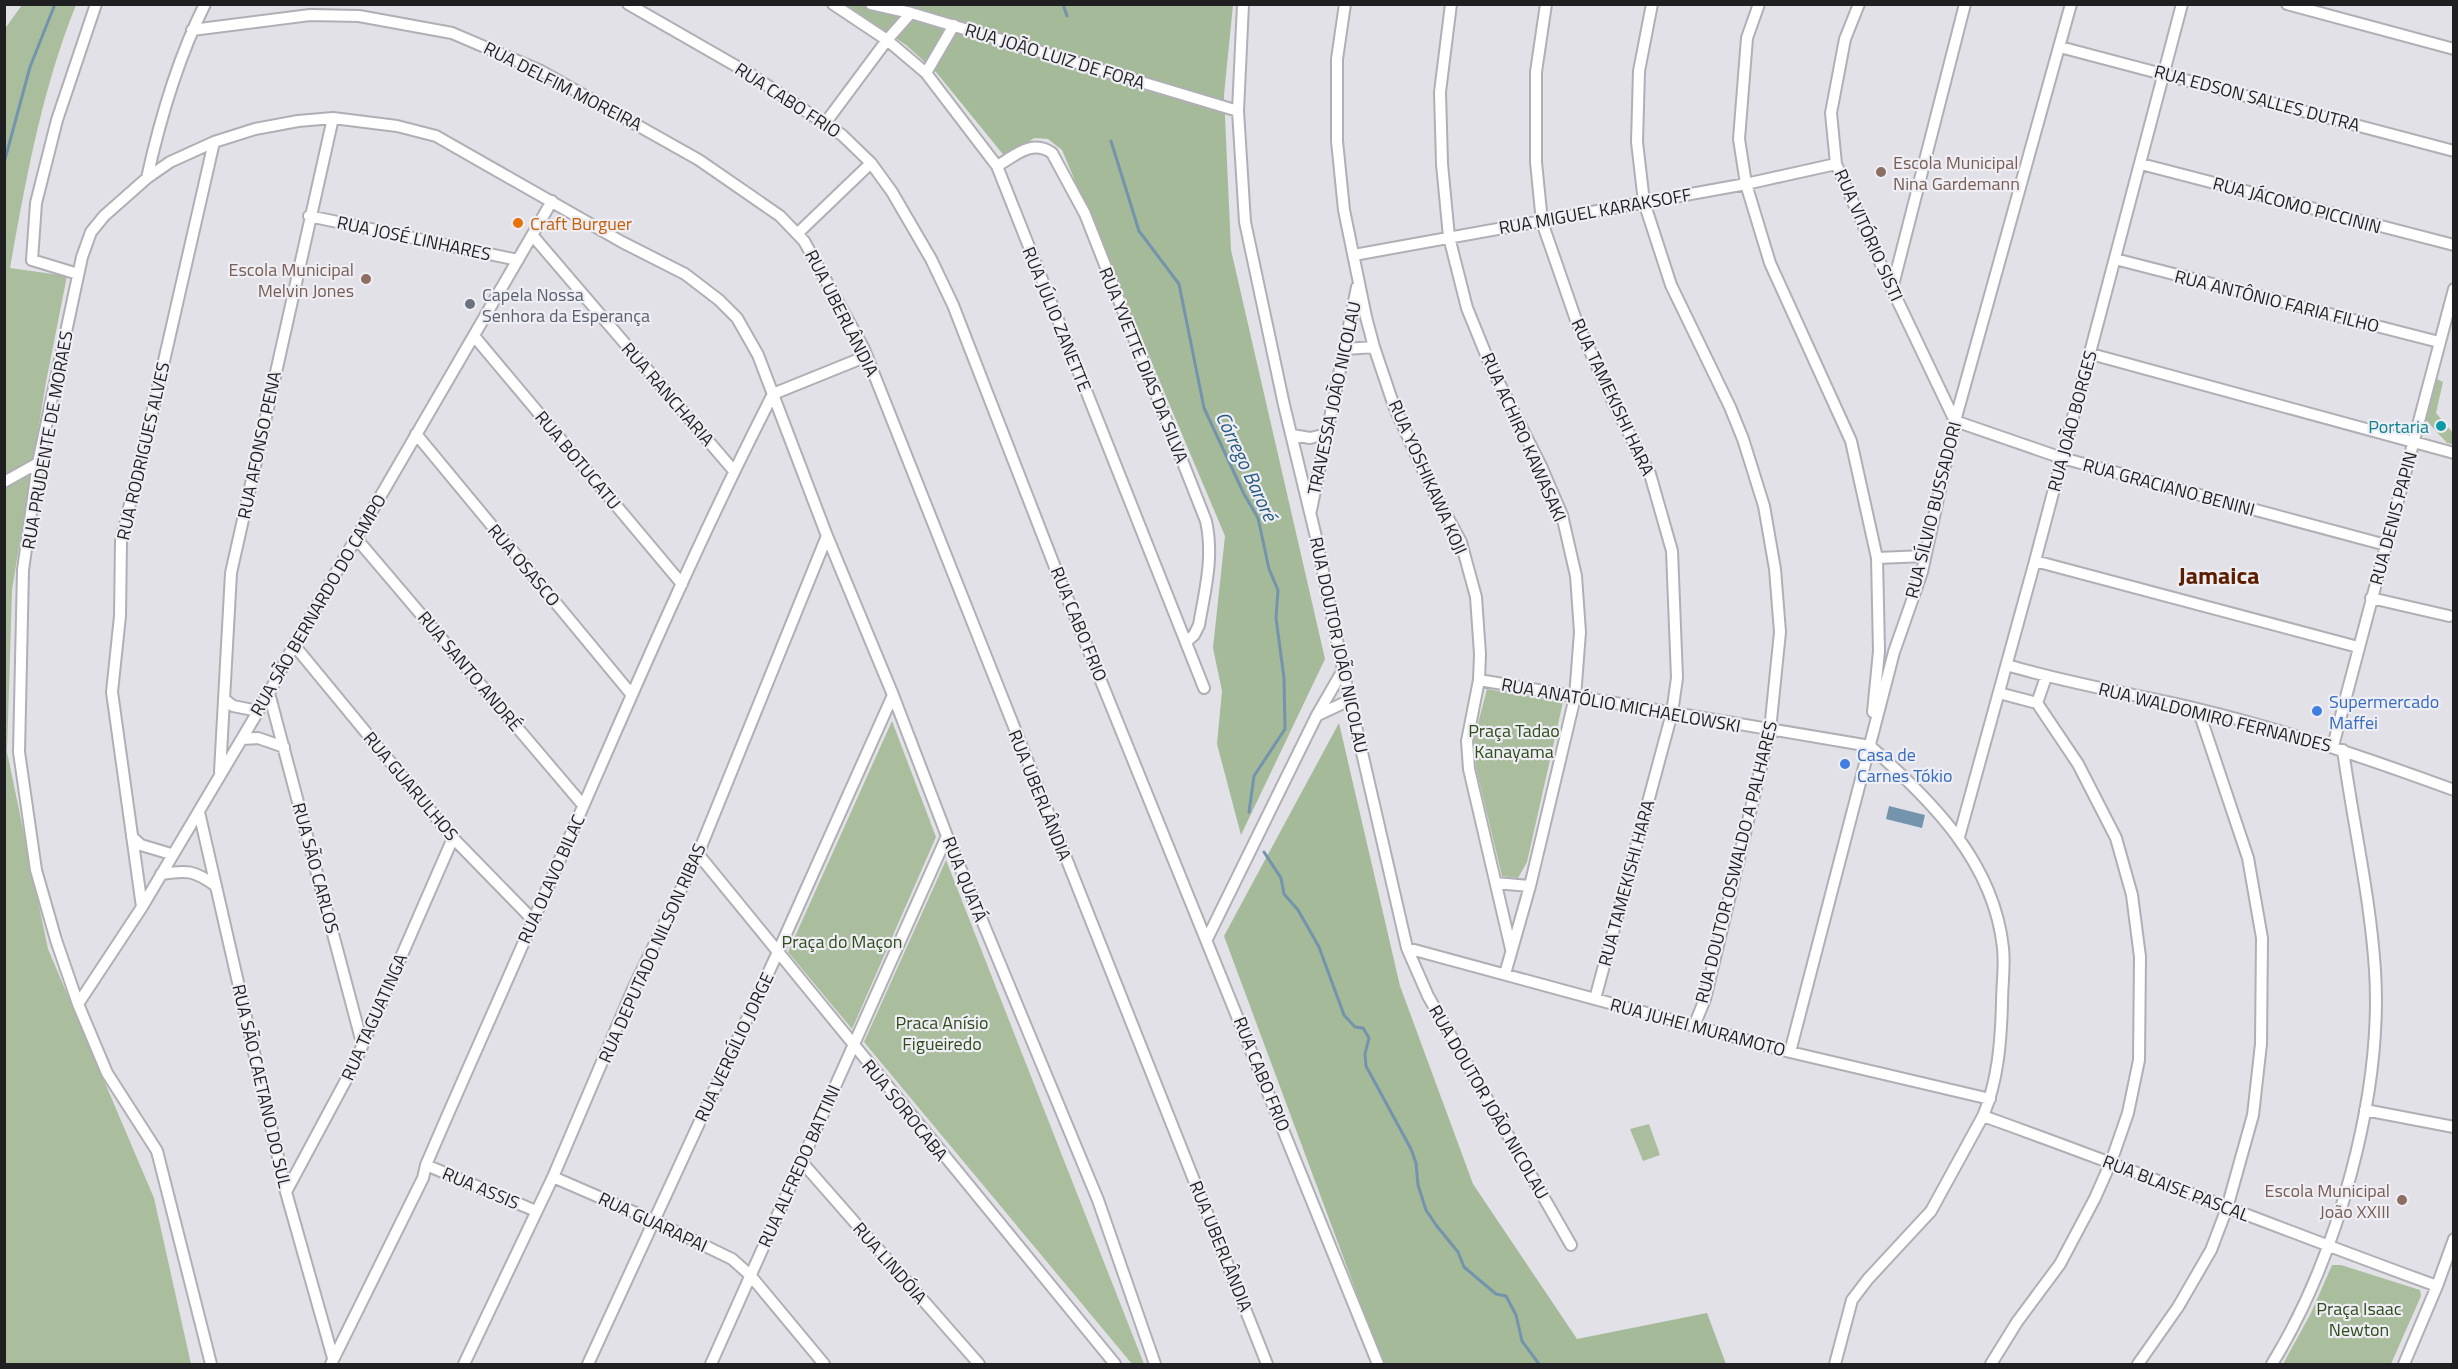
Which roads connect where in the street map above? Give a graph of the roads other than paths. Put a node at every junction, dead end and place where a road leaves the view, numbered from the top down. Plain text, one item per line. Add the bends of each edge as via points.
1 (96, 4) edge
2 (205, 4) edge
3 (628, 4) edge
4 (833, 4) edge
5 (871, 4) edge
6 (1243, 4) edge
7 (1345, 4) edge
8 (1451, 4) edge
9 (1546, 4) edge
10 (1652, 4) edge
11 (1759, 4) edge
12 (1859, 4) edge
13 (1965, 4) edge
14 (2071, 4) edge
15 (2182, 4) edge
16 (2287, 4) edge
17 (911, 13) junction
18 (954, 25) junction
19 (192, 30) junction
20 (887, 40) junction
21 (2060, 47) junction
22 (2454, 49) edge
23 (926, 73) junction
24 (2164, 74) junction
25 (1238, 111) junction
26 (333, 118) junction
27 (826, 122) junction
28 (214, 142) junction
29 (2454, 151) edge
30 (871, 163) junction
31 (1836, 164) junction
32 (2141, 164) junction
33 (997, 166) junction
34 (147, 178) junction
35 (1746, 184) junction
36 (552, 201) junction
37 (1644, 202) junction
38 (309, 216) junction
39 (1542, 222) junction
40 (798, 233) junction
41 (533, 236) junction
42 (1449, 237) junction
43 (2454, 245) edge
44 (1354, 255) junction
45 (2115, 259) junction
46 (518, 260) junction
47 (78, 274) junction
48 (1358, 281) junction
49 (1892, 289) junction
50 (2454, 289) edge
51 (474, 336) junction
52 (2439, 342) junction
53 (1374, 347) junction
54 (1345, 349) junction
55 (2091, 354) junction
56 (867, 356) junction
57 (773, 394) junction
58 (1955, 421) junction
59 (416, 434) junction
60 (1327, 434) junction
61 (1292, 435) junction
62 (2414, 442) junction
63 (2454, 453) edge
64 (2062, 458) junction
65 (38, 464) junction
66 (734, 471) junction
67 (4, 482) edge
68 (1310, 515) junction
69 (827, 536) junction
70 (356, 538) junction
71 (2386, 545) junction
72 (1925, 556) junction
73 (1877, 558) junction
74 (2035, 561) junction
75 (682, 584) junction
76 (2371, 598) junction
77 (2449, 616) dead end
78 (1186, 642) junction
79 (294, 645) junction
80 (2358, 647) junction
81 (1879, 651) junction
82 (1894, 652) junction
83 (2007, 665) junction
84 (1343, 670) junction
85 (2046, 677) junction
86 (1479, 680) junction
87 (1204, 688) dead end
88 (269, 693) junction
89 (1999, 693) junction
90 (632, 695) junction
91 (893, 695) junction
92 (1575, 697) junction
93 (224, 699) junction
94 (1350, 700) junction
95 (2037, 703) junction
96 (2198, 709) junction
97 (258, 711) junction
98 (1672, 713) junction
99 (1317, 715) junction
100 (1770, 730) junction
101 (242, 739) junction
102 (1870, 746) junction
103 (284, 747) junction
104 (2338, 748) junction
105 (220, 776) junction
106 (2454, 790) edge
107 (583, 805) junction
108 (199, 812) junction
109 (132, 837) junction
110 (947, 837) junction
111 (1959, 837) junction
112 (453, 838) junction
113 (171, 854) junction
114 (698, 854) junction
115 (160, 874) junction
116 (1496, 884) junction
117 (216, 886) junction
118 (1530, 886) junction
119 (142, 908) junction
120 (534, 921) junction
121 (1207, 939) junction
122 (1407, 948) junction
123 (1511, 949) junction
124 (777, 954) junction
125 (1505, 974) junction
126 (1595, 999) junction
127 (78, 1005) junction
128 (1694, 1026) junction
129 (362, 1043) junction
130 (853, 1046) junction
131 (1790, 1052) junction
132 (1990, 1099) junction
133 (2365, 1110) junction
134 (1983, 1116) junction
135 (2454, 1127) edge
136 (801, 1161) junction
137 (2111, 1162) junction
138 (426, 1165) junction
139 (553, 1177) junction
140 (286, 1192) junction
141 (2227, 1208) junction
142 (536, 1211) junction
143 (652, 1220) junction
144 (2454, 1239) edge
145 (1571, 1245) dead end
146 (2328, 1247) junction
147 (750, 1275) junction
148 (2437, 1286) junction
149 (332, 1361) edge
150 (211, 1365) edge
151 (464, 1365) edge
152 (588, 1365) edge
153 (711, 1365) edge
154 (824, 1365) edge
155 (979, 1365) edge
156 (1114, 1365) edge
157 (1155, 1365) edge
158 (1267, 1365) edge
159 (1378, 1365) edge
160 (1835, 1365) edge
161 (1991, 1365) edge
162 (2138, 1365) edge
163 (2272, 1365) edge
164 (2404, 1365) edge

1 - 47 street via 36,203 32,260
2 - 19 street
3 - 27 street, RUA CABO FRIO
4 - 20 street, RUA JÚLIO ZANETTE
5 - 17 street, RUA JOÃO LUIZ DE FORA
6 - 25 street, RUA DOUTOR JOÃO NICOLAU
7 - 44 street, RUA YOSHIKAWA KOJI via 1337,59 1337,141 1344,210
8 - 42 street, RUA ACHIRO KAWASAKI via 1440,92
9 - 39 street, RUA TAMEKISHI HARA via 1536,72 1536,162
10 - 37 street, RUA DOUTOR OSWALDO A PALHARES via 1639,71 1637,142
11 - 35 street via 1747,38 1739,139
12 - 31 street, RUA VITÓRIO SISTI via 1845,39 1831,113
13 - 49 street
14 - 21 street, RUA SÍLVIO BUSSADORI
15 - 24 street, RUA JOÃO BORGES
16 - 22 street
17 - 18 street, RUA JOÃO LUIZ DE FORA
17 - 20 street
18 - 23 street
18 - 25 street, RUA JOÃO LUIZ DE FORA
19 - 34 street via 156,137
19 - 40 street, RUA DELFIM MOREIRA via 336,14 452,33 541,71 699,160 754,196
20 - 23 street, RUA JÚLIO ZANETTE
20 - 27 street
21 - 24 street, RUA EDSON SALLES DUTRA
21 - 58 street, RUA SÍLVIO BUSSADORI
23 - 33 street, RUA JÚLIO ZANETTE
24 - 29 street, RUA EDSON SALLES DUTRA
24 - 32 street, RUA JOÃO BORGES
25 - 61 street, RUA DOUTOR JOÃO NICOLAU via 1245,222
26 - 28 street, RUA PRUDENTE DE MORAES via 276,125
26 - 36 street, RUA QUATÁ via 397,126 436,136
26 - 38 street, RUA AFONSO PENA
27 - 30 street, RUA CABO FRIO
28 - 34 street, RUA PRUDENTE DE MORAES via 170,162
28 - 109 street, RUA RODRIGUES ALVES via 121,542 120,616 112,692
30 - 40 street
30 - 121 street, RUA CABO FRIO via 931,259 953,305
31 - 35 street, RUA MIGUEL KARAKSOFF
31 - 49 street, RUA VITÓRIO SISTI
32 - 43 street, RUA JÁCOMO PICCININ
32 - 45 street, RUA JOÃO BORGES
33 - 78 street, RUA JÚLIO ZANETTE
33 - 78 street, RUA YVETTE DIAS DA SILVA via 1032,146 1043,147 1052,153 1085,214 1206,521 1210,561 1199,626
34 - 47 street, RUA PRUDENTE DE MORAES via 97,224 86,242
35 - 37 street, RUA MIGUEL KARAKSOFF
35 - 73 street via 1770,264 1851,441
36 - 41 street, RUA SÃO BERNARDO DO CAMPO
36 - 57 street, RUA QUATÁ via 685,274 719,300 737,318 758,355
37 - 39 street, RUA MIGUEL KARAKSOFF
37 - 100 street, RUA DOUTOR OSWALDO A PALHARES via 1671,285 1731,407 1764,506 1780,632
38 - 46 street, RUA JOSÉ LINHARES
38 - 93 street, RUA AFONSO PENA via 231,573
39 - 42 street, RUA MIGUEL KARAKSOFF
39 - 98 street, RUA TAMEKISHI HARA via 1576,320 1650,474 1672,551 1677,678
40 - 56 street, RUA UBERLÂNDIA
41 - 46 street, RUA SÃO BERNARDO DO CAMPO
41 - 66 street, RUA RANCHARIA
42 - 44 street, RUA MIGUEL KARAKSOFF
42 - 92 street, RUA ACHIRO KAWASAKI via 1467,308 1562,515 1576,576 1580,632
44 - 48 street, RUA YOSHIKAWA KOJI
45 - 52 street, RUA ANTÔNIO FARIA FILHO
45 - 55 street, RUA JOÃO BORGES
46 - 51 street, RUA SÃO BERNARDO DO CAMPO
47 - 65 street, RUA PRUDENTE DE MORAES
48 - 53 street, RUA YOSHIKAWA KOJI
48 - 54 street, TRAVESSA JOÃO NICOLAU
49 - 58 street, RUA VITÓRIO SISTI
50 - 52 street, RUA DENIS PAPIN
51 - 59 street, RUA SÃO BERNARDO DO CAMPO
51 - 75 street, RUA BOTUCATU
52 - 62 street, RUA DENIS PAPIN
53 - 54 street
53 - 86 street, RUA YOSHIKAWA KOJI via 1394,406 1461,542 1476,597
54 - 60 street, TRAVESSA JOÃO NICOLAU
55 - 62 street
55 - 64 street, RUA JOÃO BORGES
56 - 57 street
56 - 158 street, RUA UBERLÂNDIA
57 - 66 street, RUA OLAVO BILAC
57 - 69 street, RUA QUATÁ
58 - 64 street, RUA GRACIANO BENINI
58 - 72 street, RUA SÍLVIO BUSSADORI
59 - 70 street, RUA SÃO BERNARDO DO CAMPO
59 - 90 street, RUA OSASCO
60 - 61 street via 1310,438
60 - 68 street, TRAVESSA JOÃO NICOLAU
61 - 68 street, RUA DOUTOR JOÃO NICOLAU
62 - 63 street
62 - 71 street, RUA DENIS PAPIN
64 - 71 street, RUA GRACIANO BENINI
64 - 74 street, RUA JOÃO BORGES
65 - 67 street
65 - 127 street, RUA PRUDENTE DE MORAES via 23,570 20,752 36,870
66 - 75 street, RUA OLAVO BILAC
68 - 84 street, RUA DOUTOR JOÃO NICOLAU
69 - 91 street, RUA QUATÁ
69 - 114 street, RUA DEPUTADO NILSON RIBAS
70 - 79 street, RUA SÃO BERNARDO DO CAMPO
70 - 107 street, RUA SANTO ANDRÉ
71 - 76 street, RUA DENIS PAPIN
72 - 73 street
72 - 82 street, RUA SÍLVIO BUSSADORI
73 - 81 street
74 - 80 street
74 - 83 street, RUA JOÃO BORGES
75 - 90 street, RUA OLAVO BILAC
76 - 77 street
76 - 80 street, RUA DENIS PAPIN
78 - 87 street, RUA JÚLIO ZANETTE
79 - 88 street, RUA SÃO BERNARDO DO CAMPO
79 - 112 street, RUA GUARULHOS
80 - 104 street, RUA DENIS PAPIN
81 - 82 street
81 - 102 street
82 - 102 street, RUA SÍLVIO BUSSADORI
83 - 85 street, RUA WALDOMIRO FERNANDES
83 - 89 street, RUA JOÃO BORGES
84 - 94 street, RUA DOUTOR JOÃO NICOLAU
84 - 99 street
85 - 95 street
85 - 96 street, RUA WALDOMIRO FERNANDES
86 - 92 street, RUA ANATÓLIO MICHAELOWSKI
86 - 116 street, RUA YOSHIKAWA KOJI via 1467,741 1468,770
88 - 97 street, RUA SÃO BERNARDO DO CAMPO
88 - 103 street, RUA SÃO CARLOS
89 - 95 street
89 - 111 street, RUA JOÃO BORGES
90 - 107 street, RUA OLAVO BILAC
91 - 110 street, RUA QUATÁ
91 - 124 street, RUA VERGÍLIO JORGE
92 - 98 street, RUA ANATÓLIO MICHAELOWSKI
92 - 118 street, RUA ACHIRO KAWASAKI
93 - 97 street via 233,706
93 - 105 street, RUA AFONSO PENA
94 - 99 street
94 - 122 street, RUA DOUTOR JOÃO NICOLAU
95 - 137 street via 2078,764 2116,838 2132,895 2140,957 2139,1060 2128,1113
96 - 104 street, RUA WALDOMIRO FERNANDES
96 - 141 street via 2248,858 2262,938 2260,1044 2253,1115
97 - 101 street, RUA SÃO BERNARDO DO CAMPO
98 - 100 street, RUA ANATÓLIO MICHAELOWSKI
98 - 126 street, RUA TAMEKISHI HARA
99 - 121 street
100 - 102 street, RUA ANATÓLIO MICHAELOWSKI
100 - 128 street, RUA DOUTOR OSWALDO A PALHARES
101 - 103 street via 258,738
101 - 105 street, RUA SÃO BERNARDO DO CAMPO
102 - 111 street via 1915,786
102 - 131 street, RUA SÍLVIO BUSSADORI
103 - 129 street, RUA SÃO CARLOS
104 - 106 street, RUA WALDOMIRO FERNANDES
104 - 133 street via 2365,876 2375,971 2375,1020
105 - 108 street, RUA SÃO BERNARDO DO CAMPO
107 - 120 street, RUA OLAVO BILAC
108 - 113 street, RUA SÃO BERNARDO DO CAMPO
108 - 117 street, RUA SÃO CAETANO DO SUL
109 - 113 street via 141,845
109 - 119 street, RUA RODRIGUES ALVES
110 - 130 street, RUA ALFREDO BATTINI
110 - 157 street, RUA QUATÁ via 1098,1200
111 - 132 street via 1991,894 2003,948 2001,1038
112 - 120 street, RUA GUARULHOS
112 - 129 street, RUA TAGUATINGA
113 - 115 street, RUA SÃO BERNARDO DO CAMPO
114 - 124 street, RUA SOROCABA
114 - 139 street, RUA DEPUTADO NILSON RIBAS via 633,989
115 - 117 street via 198,873
115 - 119 street, RUA SÃO BERNARDO DO CAMPO
116 - 118 street
116 - 123 street, RUA YOSHIKAWA KOJI
117 - 140 street, RUA SÃO CAETANO DO SUL
118 - 123 street, RUA ACHIRO KAWASAKI
119 - 127 street, RUA SÃO BERNARDO DO CAMPO
120 - 138 street, RUA OLAVO BILAC
121 - 159 street, RUA CABO FRIO
122 - 125 street, RUA JUHEI MURAMOTO
122 - 145 street, RUA DOUTOR JOÃO NICOLAU via 1428,996
123 - 125 street, RUA ACHIRO KAWASAKI
124 - 130 street, RUA SOROCABA
124 - 143 street, RUA VERGÍLIO JORGE
125 - 126 street, RUA JUHEI MURAMOTO
126 - 128 street, RUA JUHEI MURAMOTO
127 - 150 street, RUA PRUDENTE DE MORAES via 107,1073 157,1151
128 - 131 street, RUA JUHEI MURAMOTO
129 - 140 street, RUA TAGUATINGA
130 - 136 street, RUA ALFREDO BATTINI
130 - 156 street, RUA SOROCABA
131 - 132 street, RUA JUHEI MURAMOTO
132 - 134 street
133 - 135 street
133 - 146 street
134 - 137 street, RUA BLAISE PASCAL
134 - 160 street via 1931,1211 1852,1300
136 - 147 street, RUA ALFREDO BATTINI
136 - 155 street, RUA LINDÓIA
137 - 141 street, RUA BLAISE PASCAL
137 - 161 street via 2060,1264
138 - 142 street, RUA ASSIS
138 - 149 street, RUA OLAVO BILAC
139 - 142 street, RUA DEPUTADO NILSON RIBAS
139 - 143 street, RUA GUARAPAI
140 - 149 street, RUA SÃO CAETANO DO SUL
141 - 146 street, RUA BLAISE PASCAL
141 - 162 street via 2211,1250
142 - 151 street, RUA DEPUTADO NILSON RIBAS
143 - 147 street, RUA GUARAPAI via 732,1259
143 - 152 street, RUA VERGÍLIO JORGE
144 - 148 street
146 - 148 street, RUA BLAISE PASCAL
146 - 163 street via 2305,1304
147 - 153 street, RUA ALFREDO BATTINI
147 - 154 street, RUA GUARAPAI
148 - 164 street

